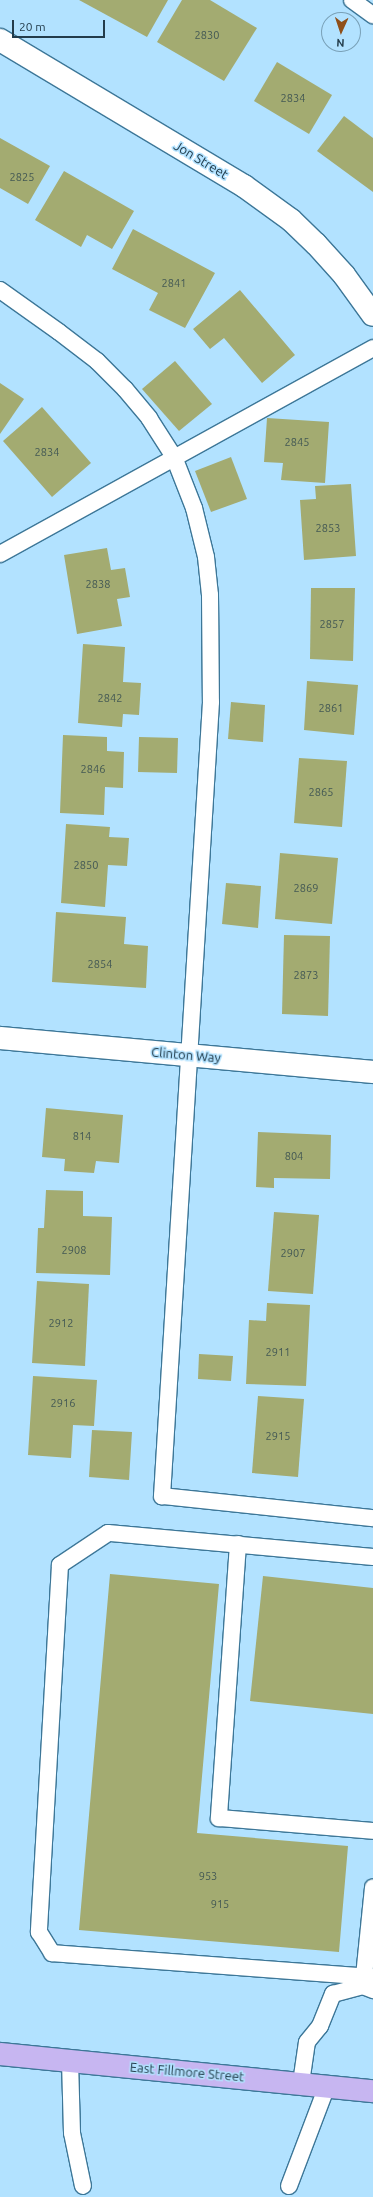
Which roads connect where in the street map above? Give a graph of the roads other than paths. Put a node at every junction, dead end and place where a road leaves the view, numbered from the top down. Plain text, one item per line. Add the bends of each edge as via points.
1 (352, 0) edge
2 (373, 14) edge
3 (0, 40) edge
4 (0, 290) edge
5 (373, 315) edge
6 (373, 348) edge
7 (174, 457) junction
8 (0, 554) edge
9 (0, 1038) edge
10 (190, 1055) junction
11 (373, 1072) edge
12 (373, 1518) edge
13 (238, 1544) junction
14 (373, 1557) edge
15 (373, 1831) edge
16 (373, 1888) edge
17 (368, 1982) edge
18 (0, 2054) edge
19 (70, 2061) junction
20 (300, 2083) junction
21 (327, 2086) junction
22 (373, 2091) edge
23 (83, 2186) dead end
24 (289, 2186) dead end

1 - 2 lane
3 - 5 street, Jon Street via 244,186 291,220 344,275
4 - 7 lane via 97,361 149,418
6 - 7 lane
7 - 8 lane
7 - 10 lane via 194,508 206,557 210,595 211,702
9 - 10 street, Clinton Way
10 - 11 street, Clinton Way
10 - 12 lane via 162,1496
13 - 14 lane
13 - 15 lane via 219,1818
13 - 17 lane via 108,1533 60,1565 38,1932 52,1953
16 - 17 lane
17 - 20 lane via 333,1994 320,2026 307,2042
18 - 19 main road, East Fillmore Street
19 - 20 main road, East Fillmore Street
19 - 23 lane via 72,2134
20 - 21 main road, East Fillmore Street
21 - 22 main road, East Fillmore Street
21 - 24 lane

